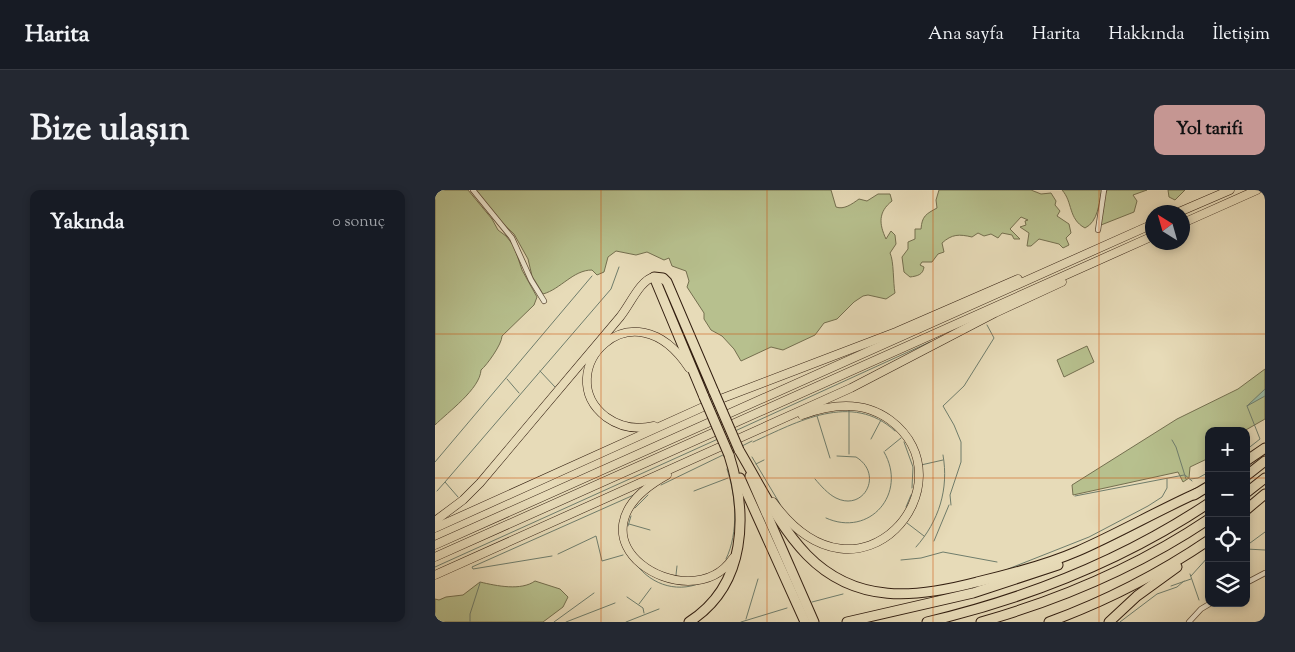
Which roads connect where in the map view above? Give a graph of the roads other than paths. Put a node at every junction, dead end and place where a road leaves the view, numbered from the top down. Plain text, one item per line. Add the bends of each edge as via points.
1 (473, 190) edge
2 (1104, 190) edge
3 (1230, 190) edge
4 (1257, 190) edge
5 (1190, 207) edge
6 (1190, 220) edge
7 (1145, 228) edge
8 (1098, 230) dead end
9 (1145, 240) edge
10 (1074, 259) junction
11 (1084, 267) junction
12 (654, 277) junction
13 (544, 301) dead end
14 (695, 378) junction
15 (693, 411) junction
16 (760, 429) junction
17 (716, 448) junction
18 (1265, 448) edge
19 (739, 450) junction
20 (729, 455) junction
21 (1250, 458) edge
22 (1265, 462) edge
23 (1250, 473) edge
24 (1265, 478) edge
25 (757, 480) junction
26 (1205, 488) edge
27 (1250, 490) edge
28 (1197, 493) junction
29 (1262, 496) edge
30 (1205, 505) edge
31 (1250, 508) edge
32 (1205, 521) edge
33 (435, 522) edge
34 (741, 524) junction
35 (435, 528) edge
36 (1205, 542) edge
37 (435, 545) edge
38 (1205, 547) edge
39 (435, 557) edge
40 (635, 570) dead end
41 (1265, 573) edge
42 (435, 575) edge
43 (1250, 581) edge
44 (705, 587) dead end
45 (1205, 607) edge
46 (808, 620) edge
47 (689, 622) edge
48 (847, 622) edge
49 (927, 622) edge
50 (981, 622) edge
51 (1049, 622) edge
52 (1109, 622) edge
53 (1189, 622) edge

1 - 13 street via 516,244
2 - 8 street
3 - 5 highway
4 - 6 highway
7 - 10 highway
9 - 11 highway
10 - 15 highway via 1036,271 896,332
10 - 37 highway
11 - 16 highway via 1051,288 995,313 860,384
11 - 39 highway
12 - 14 highway
12 - 19 highway, bridge via 667,282
12 - 33 highway via 641,283 620,317 480,483
14 - 15 highway via 678,352 667,342 654,335 633,332 619,334 604,344 593,357 588,377 595,404 607,417 621,425 634,428 652,426
14 - 20 highway, bridge
15 - 35 highway
16 - 17 highway
16 - 25 highway via 833,406 849,405 872,410 893,422 909,441 917,462 918,490 905,520 890,535 866,547 842,550 816,543 799,532
17 - 40 highway via 658,481 630,508 623,542
17 - 42 highway
18 - 21 highway
19 - 25 highway
19 - 46 highway
20 - 34 highway via 739,488
20 - 46 highway
22 - 23 highway
24 - 27 highway
25 - 28 highway via 796,542 820,566 844,581 897,595 931,593 1049,562
26 - 28 highway
28 - 48 highway via 1111,541 1034,574 963,596
29 - 31 highway
30 - 49 highway via 1135,548 1072,577 1011,599
32 - 50 highway via 1099,580
34 - 44 highway via 730,564
34 - 47 highway via 736,558 726,582 717,596
36 - 51 highway via 1131,587
38 - 52 highway via 1137,596
41 - 43 street
45 - 53 street

